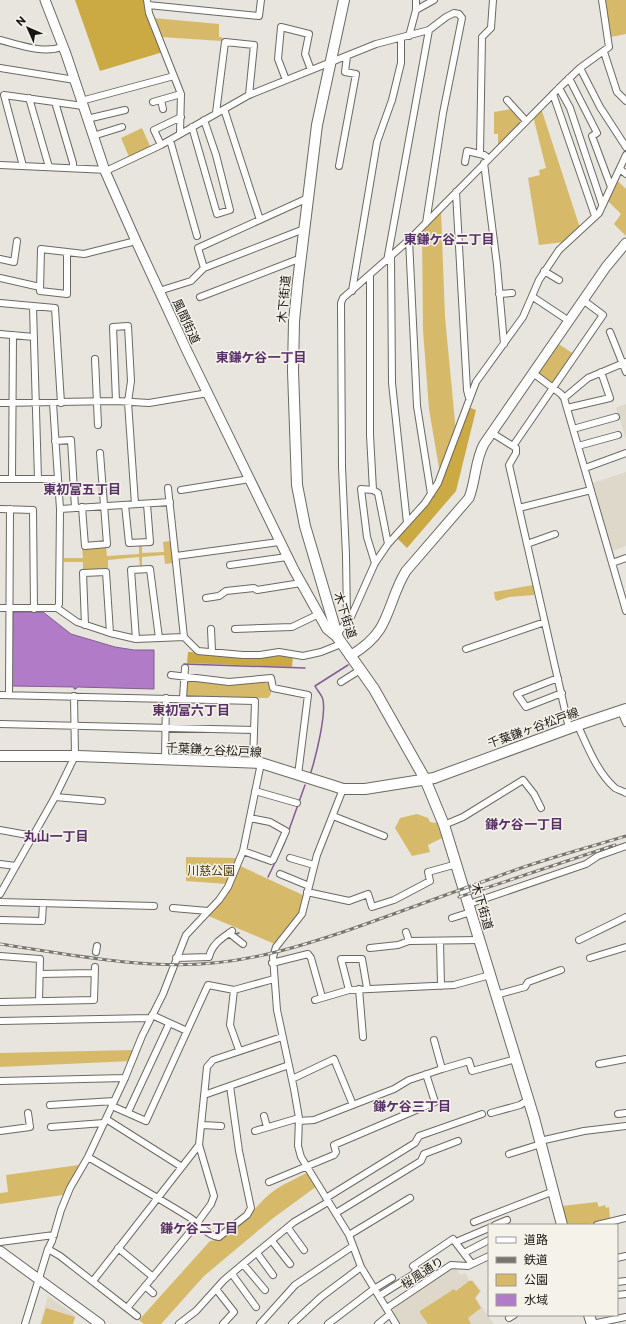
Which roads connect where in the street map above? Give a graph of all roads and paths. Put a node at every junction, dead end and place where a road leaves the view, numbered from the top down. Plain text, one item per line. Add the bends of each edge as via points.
1 (45, 0) edge
2 (261, 0) edge
3 (344, 0) edge
4 (416, 0) edge
5 (434, 0) edge
6 (493, 0) edge
7 (602, 0) edge
8 (148, 2) edge
9 (416, 10) junction
10 (429, 30) junction
11 (409, 36) junction
12 (402, 38) junction
13 (0, 40) edge
14 (62, 47) junction
15 (604, 52) junction
16 (347, 56) junction
17 (330, 63) junction
18 (0, 68) edge
19 (580, 68) junction
20 (311, 70) junction
21 (174, 76) junction
22 (569, 78) junction
23 (75, 80) junction
24 (286, 80) junction
25 (559, 88) junction
26 (180, 94) junction
27 (553, 94) junction
28 (249, 95) junction
29 (28, 98) junction
30 (161, 100) junction
31 (507, 100) dead end
32 (626, 101) edge
33 (55, 102) junction
34 (153, 102) dead end
35 (82, 103) junction
36 (163, 109) dead end
37 (224, 109) junction
38 (125, 110) dead end
39 (216, 113) junction
40 (182, 117) junction
41 (87, 119) junction
42 (204, 120) junction
43 (526, 121) junction
44 (122, 127) dead end
45 (192, 127) junction
46 (180, 133) junction
47 (93, 136) junction
48 (170, 140) junction
49 (161, 145) junction
50 (626, 147) edge
51 (480, 153) junction
52 (626, 155) edge
53 (486, 161) junction
54 (465, 162) dead end
55 (0, 165) edge
56 (23, 166) junction
57 (339, 166) dead end
58 (49, 167) junction
59 (73, 168) junction
60 (620, 169) junction
61 (105, 171) junction
62 (626, 174) edge
63 (611, 187) junction
64 (456, 192) junction
65 (308, 198) junction
66 (602, 204) junction
67 (595, 216) junction
68 (260, 220) junction
69 (426, 223) junction
70 (304, 229) junction
71 (197, 236) dead end
72 (409, 240) junction
73 (17, 241) dead end
74 (136, 241) junction
75 (626, 243) edge
76 (67, 252) junction
77 (389, 258) junction
78 (0, 259) edge
79 (300, 261) junction
80 (204, 268) junction
81 (544, 271) junction
82 (370, 276) junction
83 (0, 278) edge
84 (559, 280) dead end
85 (40, 287) junction
86 (159, 291) junction
87 (352, 291) junction
88 (512, 293) dead end
89 (499, 294) junction
90 (200, 297) dead end
91 (533, 297) junction
92 (583, 300) junction
93 (0, 303) edge
94 (33, 307) junction
95 (569, 321) junction
96 (610, 332) dead end
97 (0, 334) edge
98 (13, 335) junction
99 (34, 337) junction
100 (504, 344) junction
101 (95, 359) dead end
102 (624, 363) edge
103 (601, 372) junction
104 (626, 372) edge
105 (533, 373) junction
106 (553, 388) junction
107 (208, 393) junction
108 (469, 398) junction
109 (564, 398) junction
110 (116, 401) junction
111 (53, 402) junction
112 (97, 402) junction
113 (128, 402) junction
114 (0, 403) edge
115 (12, 403) junction
116 (36, 403) junction
117 (61, 403) junction
118 (567, 408) junction
119 (616, 417) dead end
120 (98, 425) dead end
121 (573, 429) junction
122 (492, 433) junction
123 (618, 435) dead end
124 (55, 441) junction
125 (513, 446) junction
126 (578, 446) junction
127 (100, 453) dead end
128 (626, 453) edge
129 (585, 468) junction
130 (0, 479) edge
131 (12, 479) junction
132 (38, 479) junction
133 (58, 479) junction
134 (250, 479) junction
135 (168, 488) dead end
136 (181, 490) dead end
137 (373, 490) junction
138 (591, 490) junction
139 (431, 494) junction
140 (170, 502) junction
141 (135, 504) junction
142 (147, 504) junction
143 (125, 505) junction
144 (104, 506) junction
145 (82, 507) junction
146 (75, 508) junction
147 (518, 508) junction
148 (0, 509) edge
149 (10, 509) junction
150 (60, 509) junction
151 (407, 523) junction
152 (555, 534) dead end
153 (279, 542) junction
154 (388, 544) junction
155 (527, 544) junction
156 (176, 556) junction
157 (287, 557) junction
158 (626, 558) edge
159 (375, 563) junction
160 (612, 563) junction
161 (230, 564) dead end
162 (301, 583) junction
163 (623, 592) edge
164 (206, 598) dead end
165 (0, 608) edge
166 (10, 608) junction
167 (57, 608) junction
168 (34, 609) junction
169 (626, 611) edge
170 (319, 614) junction
171 (347, 621) junction
172 (545, 622) junction
173 (85, 625) junction
174 (211, 629) dead end
175 (235, 630) dead end
176 (110, 634) junction
177 (184, 637) junction
178 (159, 638) junction
179 (136, 639) junction
180 (338, 639) junction
181 (466, 649) dead end
182 (212, 651) junction
183 (350, 656) junction
184 (185, 668) dead end
185 (360, 670) junction
186 (171, 675) dead end
187 (185, 678) junction
188 (558, 678) junction
189 (341, 682) dead end
190 (562, 693) junction
191 (0, 695) edge
192 (9, 695) junction
193 (74, 696) junction
194 (166, 698) junction
195 (183, 698) junction
196 (624, 710) edge
197 (626, 723) edge
198 (0, 724) edge
199 (75, 726) junction
200 (165, 727) junction
201 (574, 728) junction
202 (254, 730) junction
203 (0, 756) edge
204 (75, 756) junction
205 (165, 759) junction
206 (257, 763) junction
207 (305, 777) junction
208 (425, 779) junction
209 (343, 789) junction
210 (255, 790) junction
211 (626, 792) edge
212 (55, 797) junction
213 (102, 801) dead end
214 (297, 803) dead end
215 (541, 808) dead end
216 (333, 816) junction
217 (250, 818) junction
218 (444, 826) junction
219 (0, 830) edge
220 (33, 836) junction
221 (384, 836) dead end
222 (626, 846) edge
223 (243, 851) junction
224 (290, 858) dead end
225 (0, 864) edge
226 (457, 864) junction
227 (314, 865) junction
228 (16, 866) junction
229 (280, 874) dead end
230 (308, 889) junction
231 (0, 894) edge
232 (0, 902) edge
233 (43, 903) junction
234 (154, 906) dead end
235 (173, 908) dead end
236 (470, 908) junction
237 (208, 911) junction
238 (626, 917) edge
239 (452, 918) dead end
240 (0, 920) edge
241 (406, 932) dead end
242 (480, 940) junction
243 (579, 940) dead end
244 (409, 941) junction
245 (440, 941) junction
246 (243, 944) dead end
247 (626, 947) edge
248 (370, 948) dead end
249 (0, 956) edge
250 (176, 958) junction
251 (590, 958) dead end
252 (272, 963) junction
253 (561, 970) dead end
254 (40, 974) junction
255 (490, 975) junction
256 (274, 979) junction
257 (441, 986) junction
258 (367, 988) junction
259 (359, 989) junction
260 (234, 990) junction
261 (349, 990) junction
262 (496, 995) junction
263 (322, 998) junction
264 (315, 1000) dead end
265 (40, 1001) junction
266 (0, 1002) edge
267 (151, 1017) junction
268 (0, 1021) edge
269 (169, 1024) junction
270 (187, 1031) junction
271 (282, 1037) junction
272 (363, 1037) dead end
273 (434, 1040) dead end
274 (239, 1050) junction
275 (516, 1059) junction
276 (626, 1059) edge
277 (599, 1064) dead end
278 (289, 1065) junction
279 (442, 1069) junction
280 (426, 1074) junction
281 (125, 1078) junction
282 (292, 1079) junction
283 (0, 1081) edge
284 (230, 1086) junction
285 (204, 1095) junction
286 (528, 1100) junction
287 (113, 1103) junction
288 (50, 1105) dead end
289 (353, 1105) junction
290 (128, 1112) junction
291 (28, 1113) dead end
292 (491, 1113) dead end
293 (626, 1113) edge
294 (482, 1114) dead end
295 (618, 1114) dead end
296 (264, 1116) dead end
297 (299, 1120) junction
298 (105, 1121) junction
299 (202, 1125) junction
300 (221, 1126) dead end
301 (626, 1126) edge
302 (51, 1127) dead end
303 (267, 1127) junction
304 (0, 1130) edge
305 (255, 1131) dead end
306 (458, 1141) dead end
307 (541, 1142) junction
308 (199, 1145) junction
309 (509, 1154) dead end
310 (88, 1157) junction
311 (307, 1166) junction
312 (182, 1167) junction
313 (269, 1182) dead end
314 (554, 1191) junction
315 (158, 1197) junction
316 (410, 1198) dead end
317 (327, 1200) junction
318 (336, 1213) junction
319 (626, 1218) edge
320 (507, 1220) dead end
321 (198, 1222) junction
322 (474, 1222) dead end
323 (497, 1224) edge
324 (560, 1224) edge
325 (602, 1224) edge
326 (288, 1228) junction
327 (488, 1228) edge
328 (54, 1235) junction
329 (349, 1235) junction
330 (272, 1241) junction
331 (488, 1241) edge
332 (0, 1242) edge
333 (456, 1242) junction
334 (353, 1246) junction
335 (118, 1248) junction
336 (48, 1249) junction
337 (304, 1250) dead end
338 (0, 1251) edge
339 (257, 1253) junction
340 (464, 1253) junction
341 (488, 1256) edge
342 (244, 1264) junction
343 (290, 1264) dead end
344 (472, 1264) junction
345 (361, 1267) junction
346 (232, 1274) junction
347 (273, 1275) dead end
348 (153, 1277) junction
349 (392, 1278) dead end
350 (38, 1279) junction
351 (93, 1281) junction
352 (145, 1286) junction
353 (216, 1289) junction
354 (374, 1289) junction
355 (265, 1290) dead end
356 (153, 1293) dead end
357 (379, 1296) junction
358 (256, 1307) dead end
359 (127, 1308) junction
360 (388, 1311) junction
361 (137, 1316) dead end
362 (626, 1317) edge
363 (25, 1324) edge
364 (100, 1324) edge
365 (179, 1324) edge
366 (223, 1324) edge
367 (260, 1324) edge
368 (292, 1324) edge
369 (328, 1324) edge
370 (378, 1324) edge
371 (396, 1324) edge
372 (592, 1324) edge

1 - 14 street, 風間街道
2 - 8 street via 259,16
3 - 17 main road, 木下街道
4 - 9 street
5 - 9 street
6 - 51 street via 491,28 482,37
7 - 15 street via 610,44
8 - 21 street via 149,13
9 - 11 street
10 - 11 street
10 - 69 street via 454,13 462,18 443,113
10 - 77 street
11 - 12 street
12 - 16 street via 376,44
12 - 87 street via 401,63 392,100 377,142
13 - 14 street via 42,50
14 - 23 street, 風間街道
15 - 19 street
15 - 32 street via 617,92
16 - 17 street
16 - 57 street via 345,72 356,74
17 - 20 street
17 - 65 main road, 木下街道 via 317,126
18 - 23 street
19 - 22 street
19 - 50 street via 600,107
20 - 24 street
20 - 24 street via 305,54 309,34 281,27 278,58
21 - 26 street
21 - 35 street
22 - 25 street
22 - 63 street via 597,134 592,136
23 - 35 street, 風間街道
24 - 28 street
25 - 27 street
25 - 66 street via 570,108
26 - 30 street
26 - 40 street
27 - 43 street
27 - 67 street
28 - 37 street
28 - 39 street via 254,45 225,42
29 - 33 street
29 - 56 street via 4,95
29 - 58 street
30 - 34 street
30 - 36 street
31 - 43 street
33 - 35 street
33 - 59 street
35 - 41 street, 風間街道
37 - 39 street
37 - 68 street
38 - 41 street
39 - 42 street
40 - 46 street
40 - 49 street via 154,130
41 - 47 street, 風間街道
42 - 45 street
42 - 45 street via 230,210 217,214
43 - 53 street
44 - 47 street
45 - 46 street
46 - 48 street
47 - 61 street, 風間街道
48 - 49 street
48 - 71 street
49 - 61 street
51 - 53 street
51 - 54 street via 467,151
52 - 60 street
53 - 64 street
53 - 89 street
55 - 56 street
56 - 58 street
58 - 59 street
59 - 61 street
60 - 62 street
60 - 63 street
61 - 74 street, 風間街道
63 - 66 street
64 - 69 street
64 - 108 street
65 - 68 street
65 - 70 main road, 木下街道
66 - 67 street
67 - 81 street via 559,250
68 - 80 street via 198,248
69 - 72 street
70 - 79 main road, 木下街道
70 - 80 street
72 - 77 street
72 - 139 street via 417,406
73 - 78 street via 14,262
74 - 76 street via 84,254
74 - 86 street, 風間街道
75 - 92 street
76 - 85 street via 41,249
76 - 85 street via 67,294 40,291
77 - 82 street
77 - 151 street via 392,382
79 - 90 street via 296,260
79 - 180 main road, 木下街道 via 294,339 297,485 305,526
80 - 86 street via 191,281
81 - 84 street
81 - 91 street
82 - 87 street
82 - 137 street via 370,435
83 - 85 street
86 - 107 street, 風間街道
87 - 171 street via 343,298 341,310 342,467
88 - 89 street
89 - 100 street
91 - 95 street
91 - 100 street
92 - 95 street
92 - 106 street via 603,315
93 - 94 street
94 - 99 street
94 - 117 street via 55,308
95 - 105 street
96 - 102 street
97 - 98 street
98 - 99 street
98 - 115 street
99 - 116 street
100 - 108 street via 476,382
101 - 112 street
102 - 103 street
102 - 104 street
103 - 109 street via 588,378
103 - 118 street via 610,398
105 - 106 street
105 - 122 street
106 - 109 street
106 - 125 street
107 - 113 street via 149,403
107 - 134 street, 風間街道
108 - 139 street via 451,452
109 - 118 street
110 - 112 street
110 - 113 street
110 - 113 street via 113,327 128,326 131,381
111 - 116 street
111 - 117 street
111 - 124 street
112 - 117 street
112 - 120 street
113 - 141 street
114 - 115 street
115 - 116 street
115 - 131 street
116 - 132 street
118 - 121 street
119 - 121 street
121 - 126 street
122 - 125 street
122 - 183 street via 480,453 473,488 468,498 398,583 376,635
123 - 126 street
124 - 133 street
124 - 146 street via 71,440
125 - 147 street via 516,452 510,465
126 - 129 street
127 - 144 street
128 - 129 street
129 - 138 street
130 - 131 street
131 - 132 street
132 - 133 street
133 - 150 street
134 - 136 street
134 - 153 street, 風間街道
135 - 140 street
137 - 154 street via 378,493
137 - 159 street via 361,489 367,538
138 - 147 street
138 - 160 street
139 - 151 street
140 - 142 street
140 - 156 street
141 - 142 street
141 - 143 street
142 - 143 street via 150,542 140,543 129,543
143 - 144 street
144 - 145 street
144 - 145 street via 107,544 85,546
145 - 146 street
146 - 150 street
147 - 155 street
148 - 149 street
149 - 166 street
149 - 168 street via 33,510
150 - 167 street
151 - 154 street
152 - 155 street
153 - 156 street
153 - 157 street, 風間街道
154 - 159 street
155 - 172 street
156 - 177 street
157 - 161 street
157 - 162 street, 風間街道
158 - 160 street
159 - 171 street
160 - 163 street
162 - 164 street via 257,590 254,588 226,591 219,596
162 - 170 street, 風間街道
163 - 169 street
165 - 166 street
166 - 168 street
166 - 192 street
167 - 168 street
167 - 173 street
170 - 175 street via 292,627
170 - 180 street, 風間街道 via 327,629
171 - 180 street
172 - 181 street
172 - 188 street
173 - 176 street
173 - 176 street via 83,573 106,572
174 - 182 street
176 - 179 street
177 - 178 street
177 - 182 street via 198,651
178 - 179 street
178 - 179 street via 150,569 131,570
180 - 182 street via 321,652 303,656 279,652 260,655
180 - 183 main road, 木下街道
183 - 185 main road, 木下街道
184 - 187 street
185 - 189 street
185 - 208 main road, 木下街道 via 374,689
186 - 187 street
187 - 195 street
187 - 207 street via 229,682 271,678 273,688 308,695
188 - 190 street
188 - 190 street via 517,694 526,707
190 - 201 street
191 - 192 street
192 - 193 street
193 - 194 street
193 - 199 street
194 - 195 street
194 - 200 street
195 - 202 street via 255,701
196 - 197 street
196 - 201 main road, 千葉鎌ヶ谷松戸線
198 - 199 street
199 - 200 street
199 - 204 street
200 - 202 street
200 - 205 street
201 - 208 main road, 千葉鎌ヶ谷松戸線
201 - 211 street via 608,779 618,790
202 - 206 street
203 - 204 main road, 千葉鎌ヶ谷松戸線
204 - 205 main road, 千葉鎌ヶ谷松戸線
204 - 212 street
205 - 206 main road, 千葉鎌ヶ谷松戸線
206 - 207 main road, 千葉鎌ヶ谷松戸線
206 - 210 street
207 - 209 main road, 千葉鎌ヶ谷松戸線
208 - 209 main road, 千葉鎌ヶ谷松戸線 via 365,789
208 - 218 main road, 木下街道
209 - 216 street
210 - 214 street
210 - 217 street
212 - 213 street
212 - 220 street
215 - 218 street via 523,780
216 - 221 street
216 - 227 street
217 - 223 street
217 - 223 street via 270,822 286,831 271,861
218 - 226 main road, 木下街道
219 - 220 street
220 - 228 street
222 - 236 street
223 - 237 street via 228,887
224 - 227 street
225 - 228 street
226 - 230 street via 428,872 430,881 394,900 372,907 368,894 349,901
226 - 236 main road, 木下街道
227 - 230 street
228 - 231 street
229 - 230 street
230 - 252 street via 302,914 276,947
232 - 233 street
233 - 234 street
233 - 240 street via 42,921
235 - 237 street
236 - 239 street
236 - 242 main road, 木下街道
237 - 250 street via 186,935
238 - 243 street
241 - 244 street
242 - 245 street
242 - 255 main road, 木下街道
244 - 245 street
244 - 248 street via 402,946
245 - 257 street
246 - 250 street via 230,932 216,943 209,957
247 - 251 street
249 - 254 street via 40,959
250 - 267 street via 163,994
252 - 256 street
252 - 263 street via 308,954 312,958
253 - 262 street via 528,982 525,987
254 - 265 street
254 - 265 street via 95,970 94,1000
255 - 257 street
255 - 262 main road, 木下街道
256 - 260 street
256 - 271 street
257 - 258 street
258 - 259 street
258 - 261 street via 362,959 341,959
259 - 261 street
259 - 272 street
260 - 270 street via 208,985
260 - 274 street via 230,1024
261 - 263 street
262 - 275 main road, 木下街道
263 - 264 street
265 - 266 street
267 - 268 street
267 - 269 street
267 - 281 street
269 - 270 street
269 - 290 street
270 - 290 street via 146,1121
271 - 274 street
271 - 278 street
273 - 279 street
274 - 285 street via 213,1060 207,1067
275 - 279 street via 472,1071 469,1061
275 - 286 main road, 木下街道
276 - 277 street
278 - 282 street
278 - 284 street
279 - 280 street
280 - 289 street
280 - 311 street via 435,1102 334,1145 334,1155
281 - 283 street
281 - 287 street
282 - 289 street via 334,1059
282 - 297 street
284 - 285 street
284 - 321 street via 239,1151 252,1210 219,1237 215,1237
285 - 299 street
286 - 292 street via 520,1105
286 - 307 main road, 木下街道
287 - 288 street
287 - 290 street
287 - 298 street
289 - 297 street via 314,1120
291 - 304 street via 30,1127
293 - 295 street
294 - 317 street via 420,1136 415,1144
296 - 303 street
297 - 303 street
297 - 311 street via 298,1146
298 - 302 street
298 - 310 street
298 - 312 street
299 - 300 street
299 - 308 street
301 - 307 street via 584,1131
303 - 305 street
306 - 318 street via 424,1154 421,1161
307 - 309 street
307 - 314 main road, 木下街道
308 - 312 street
308 - 321 street via 214,1196
310 - 315 street
310 - 328 street via 70,1188
311 - 313 street
311 - 317 street
312 - 315 street
314 - 322 street
314 - 324 main road, 木下街道
315 - 321 street
315 - 335 street
316 - 329 street
317 - 318 street
317 - 326 street
318 - 329 street
319 - 325 street
320 - 323 street
321 - 348 street
326 - 330 street
326 - 337 street
327 - 333 street
328 - 332 street
328 - 336 street
329 - 334 street
330 - 339 street
330 - 343 street
331 - 340 street
333 - 340 street
333 - 357 street via 453,1239 414,1266 414,1274
334 - 345 street
334 - 367 street via 295,1285
335 - 348 street
335 - 351 street
336 - 350 street
336 - 351 street
338 - 350 street
339 - 342 street
339 - 347 street
340 - 344 street
341 - 344 street, 桜風通り
342 - 346 street
342 - 355 street
344 - 360 street, 桜風通り via 450,1265
345 - 354 street
345 - 368 street via 321,1297
346 - 353 street
346 - 358 street
348 - 352 street
349 - 354 street
350 - 363 street
350 - 364 street
351 - 359 street
352 - 356 street
352 - 359 street
353 - 365 street via 196,1311
353 - 366 street via 234,1312
354 - 357 street
354 - 369 street
357 - 360 street
359 - 361 street
360 - 370 street, 桜風通り
360 - 371 street
362 - 372 street

